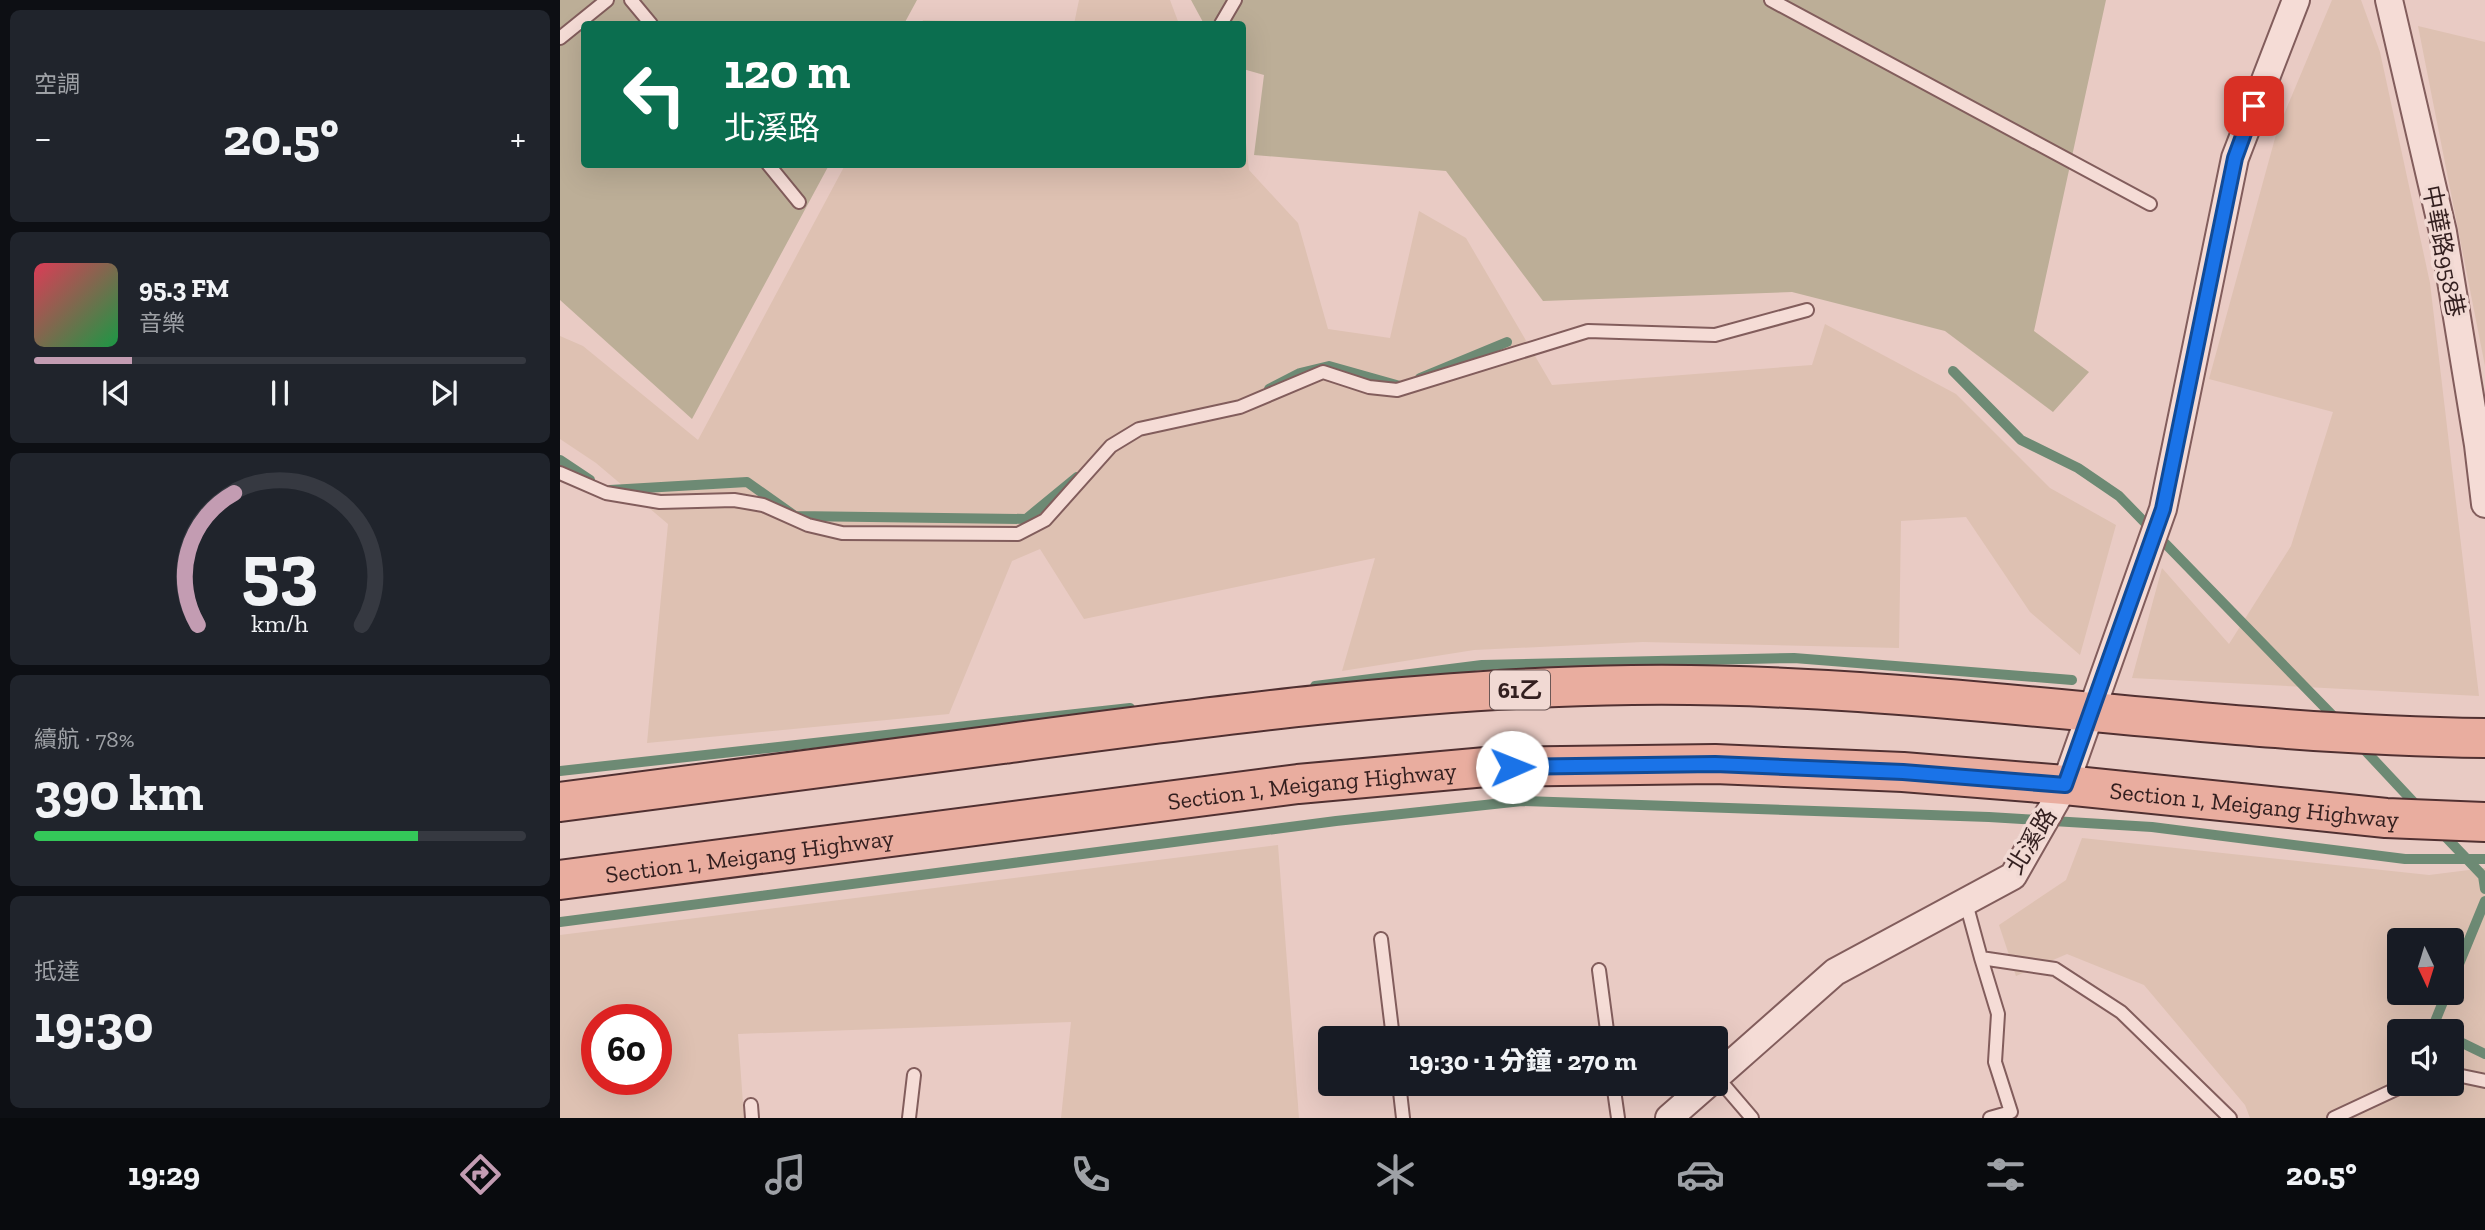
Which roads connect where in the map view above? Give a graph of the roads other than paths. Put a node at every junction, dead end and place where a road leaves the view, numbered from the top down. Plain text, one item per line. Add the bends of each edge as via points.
1 (607, 0) edge
2 (631, 0) edge
3 (1235, 0) edge
4 (1772, 0) edge
5 (2295, 0) edge
6 (2389, 0) edge
7 (581, 21) edge
8 (581, 21) edge
9 (649, 21) edge
10 (1223, 21) edge
11 (560, 38) edge
12 (771, 168) edge
13 (799, 202) dead end
14 (2150, 204) dead end
15 (1807, 310) dead end
16 (560, 473) edge
17 (2485, 504) edge
18 (2092, 712) junction
19 (2485, 738) edge
20 (2065, 785) junction
21 (560, 802) edge
22 (2485, 822) edge
23 (560, 880) edge
24 (1966, 903) junction
25 (1381, 939) dead end
26 (1981, 958) junction
27 (1599, 970) dead end
28 (1392, 1026) edge
29 (1606, 1026) edge
30 (1728, 1066) edge
31 (914, 1074) dead end
32 (2464, 1077) edge
33 (2485, 1081) edge
34 (2387, 1093) edge
35 (1728, 1094) edge
36 (1400, 1096) edge
37 (1615, 1096) edge
38 (1694, 1096) edge
39 (909, 1118) edge
40 (1403, 1118) edge
41 (1618, 1118) edge
42 (1669, 1118) edge
43 (1752, 1118) edge
44 (1990, 1118) edge
45 (2230, 1118) edge
46 (2334, 1118) edge

1 - 7 lane
2 - 9 lane
3 - 10 lane
4 - 14 lane
5 - 18 street, 北溪路 via 2235,158 2163,509
6 - 17 street, 中華路958巷 via 2443,232
8 - 11 lane
12 - 13 lane
15 - 16 lane via 1715,335 1588,331 1397,390 1369,387 1323,372 1240,407 1139,429 1111,446 1045,520 1018,534 842,533 808,525 763,505 734,500 660,502 606,493
18 - 19 main road, 61乙
18 - 20 street, 北溪路
18 - 21 main road, 61乙 via 1877,691 1646,685 1412,695 1212,715
20 - 22 main road, Section 1, Meigang Highway via 2386,818
20 - 23 main road, Section 1, Meigang Highway via 1715,764 1486,767 1284,786
20 - 24 street, 北溪路 via 2013,876
24 - 26 lane
24 - 30 street, 北溪路 via 1835,972
25 - 28 lane
26 - 44 lane via 1998,1014 1995,1062 2011,1112
26 - 45 lane via 2055,969 2121,1012
27 - 29 lane
31 - 39 lane
32 - 33 lane
34 - 46 lane
35 - 43 lane
36 - 40 lane
37 - 41 lane
38 - 42 street, 北溪路

